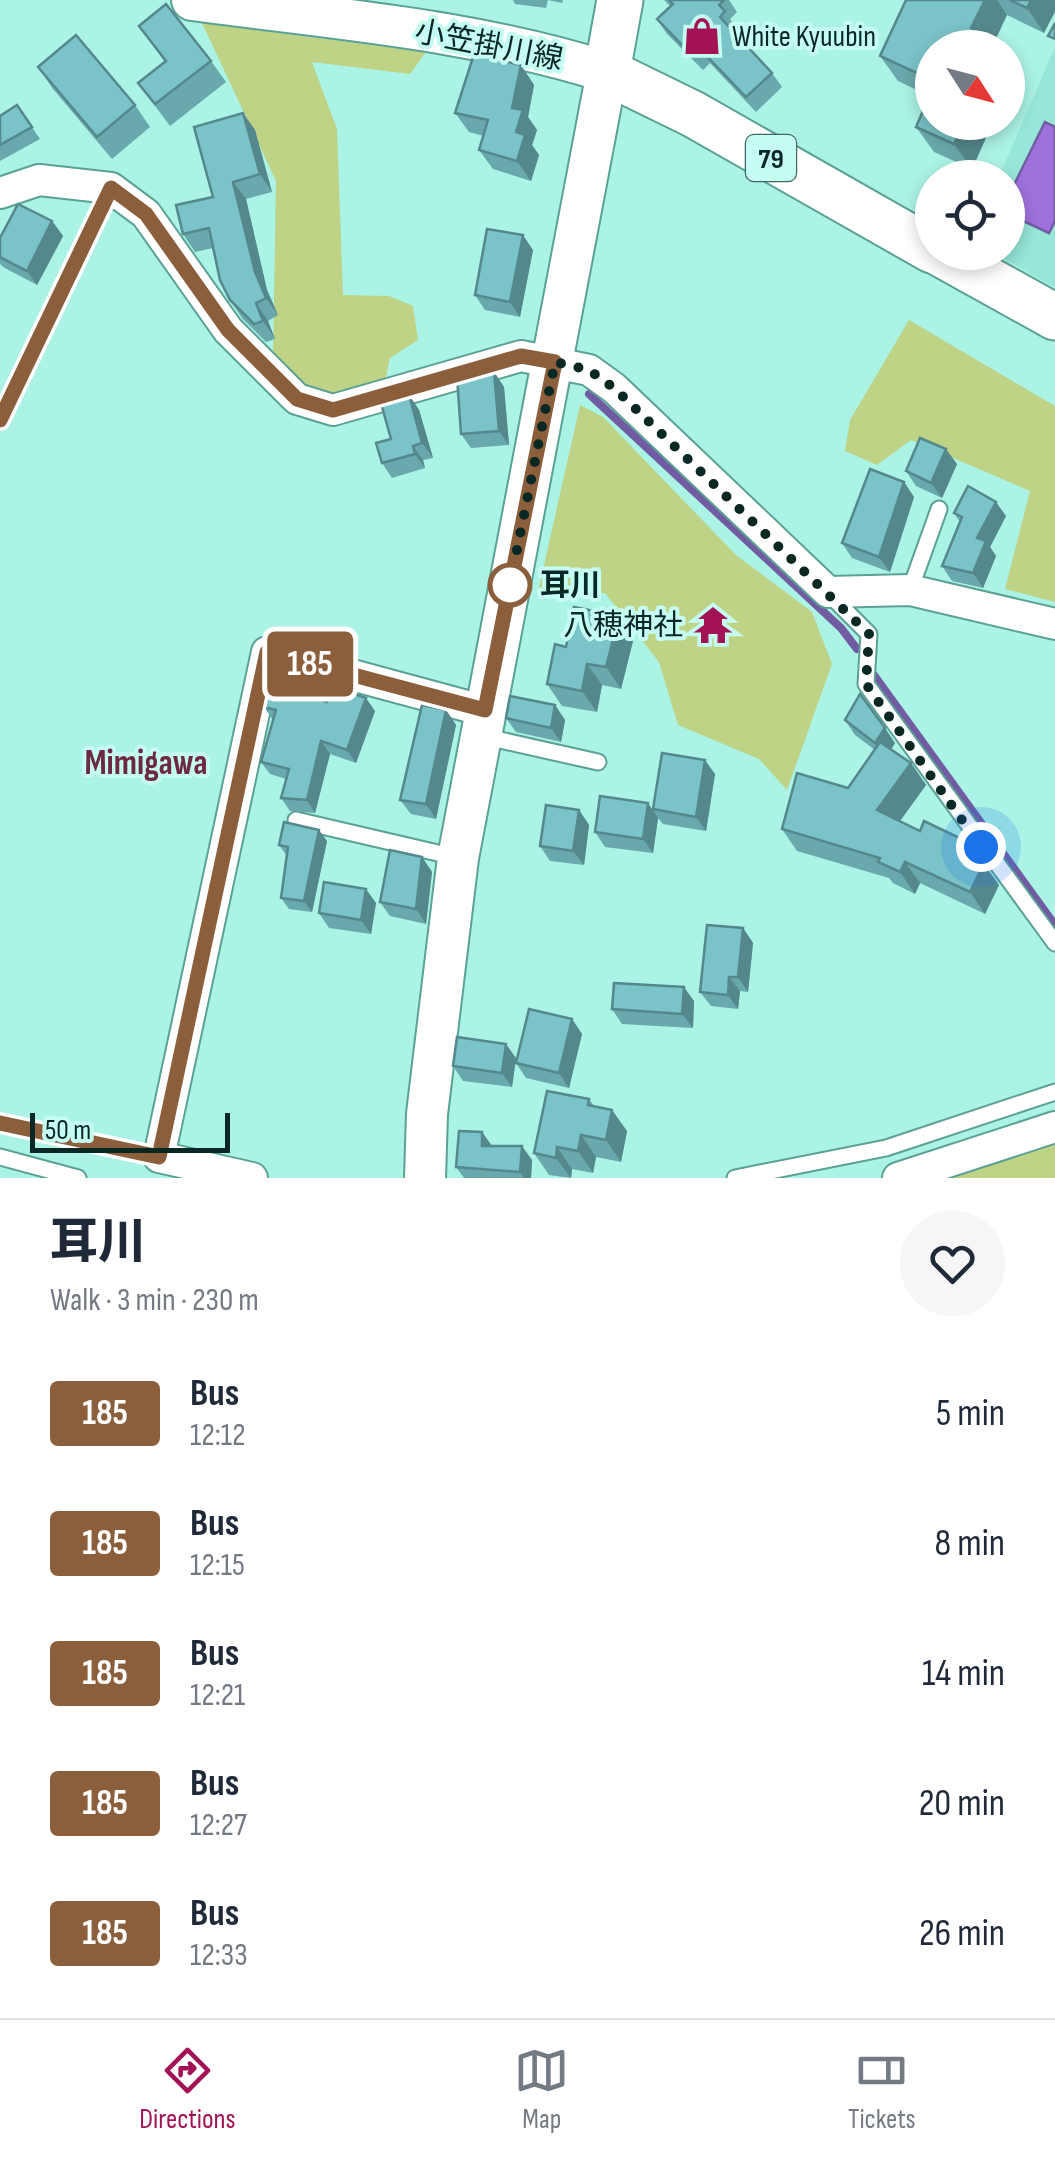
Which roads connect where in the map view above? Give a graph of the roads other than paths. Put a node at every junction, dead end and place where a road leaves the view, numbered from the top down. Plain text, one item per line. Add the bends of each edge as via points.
1 (192, 0) edge
2 (620, 0) edge
3 (607, 72) junction
4 (111, 188) junction
5 (0, 194) edge
6 (915, 240) edge
7 (970, 270) edge
8 (1055, 317) edge
9 (555, 362) junction
10 (0, 420) edge
11 (939, 508) dead end
12 (910, 590) junction
13 (828, 592) junction
14 (1055, 624) edge
15 (483, 724) junction
16 (598, 762) dead end
17 (296, 820) edge
18 (458, 858) junction
19 (1055, 943) edge
20 (1055, 1092) edge
21 (0, 1123) edge
22 (1055, 1128) edge
23 (0, 1157) edge
24 (159, 1157) junction
25 (78, 1178) edge
26 (252, 1178) edge
27 (425, 1178) edge
28 (736, 1178) edge
29 (898, 1178) edge

1 - 3 street, 小笠掛川線 via 446,32
2 - 3 main road
3 - 6 main road, 79
3 - 9 street
4 - 5 street via 39,180
4 - 9 street via 146,214 228,330 297,399 333,410 521,356
4 - 10 lane
7 - 8 main road, 79
9 - 13 street via 589,370 614,388
9 - 15 street
11 - 12 lane
12 - 13 street
12 - 14 street
13 - 19 lane via 869,634 866,684
15 - 16 lane
15 - 18 street
15 - 24 street via 267,652
17 - 18 lane
18 - 27 street via 426,1114
20 - 28 lane via 886,1148
21 - 24 lane
22 - 29 street
23 - 25 lane
24 - 26 street

